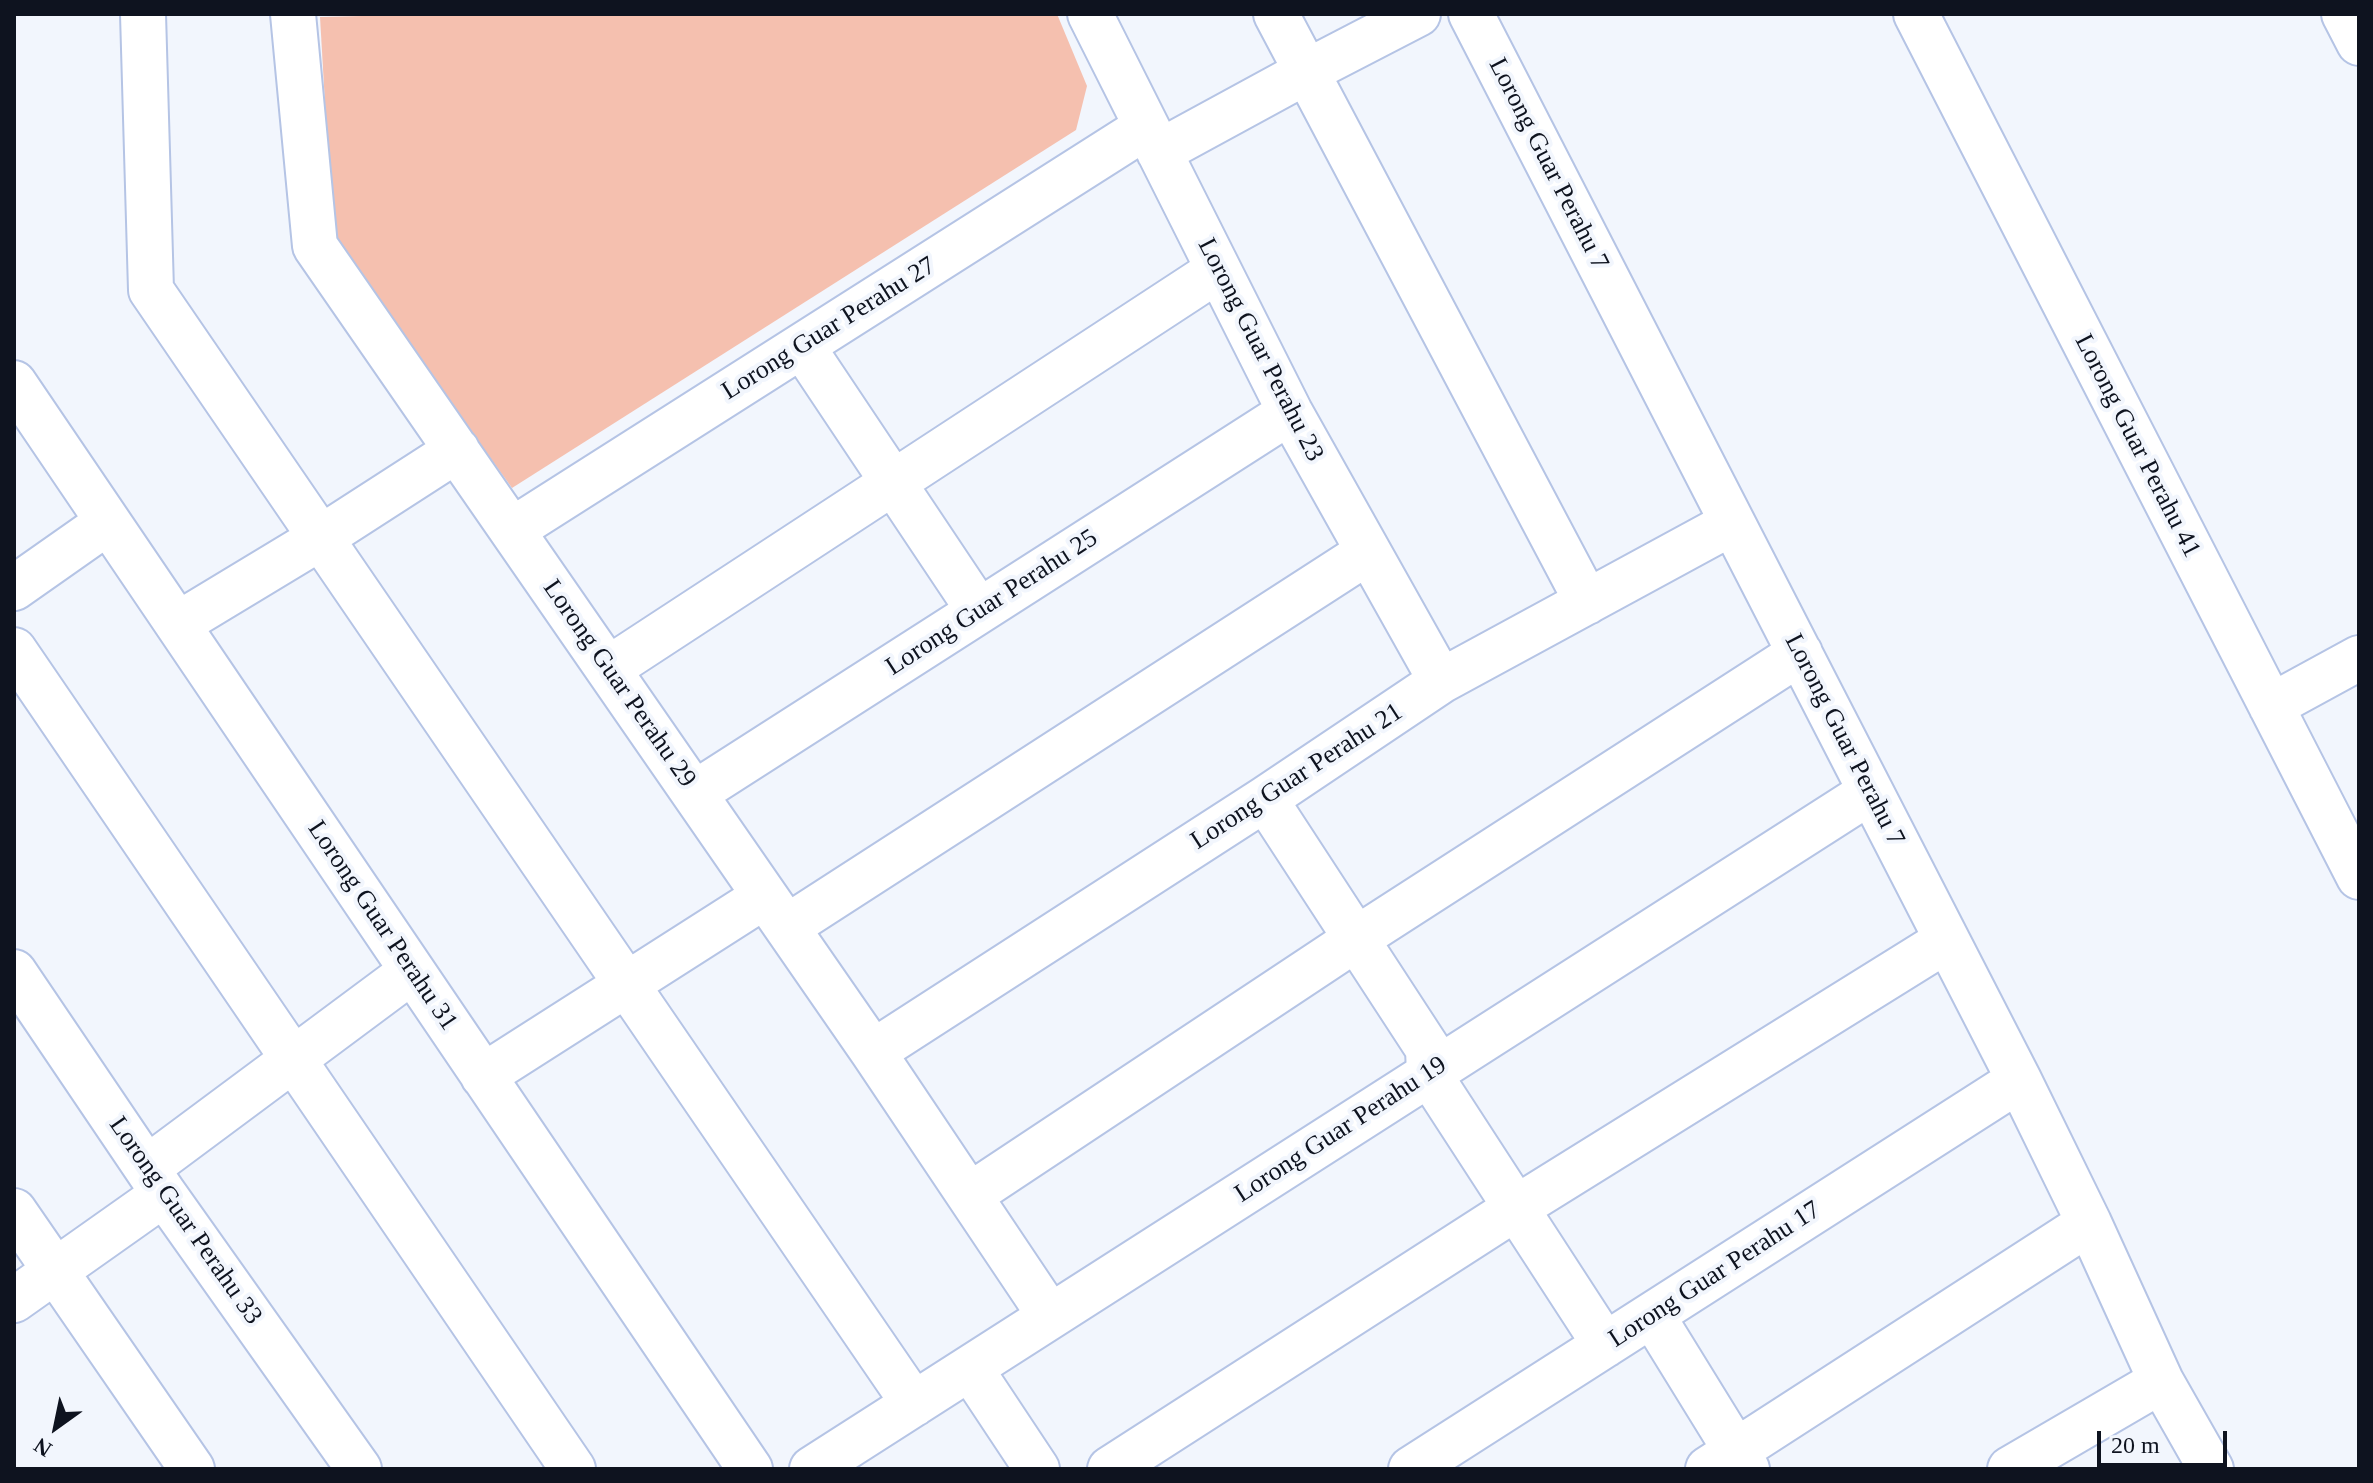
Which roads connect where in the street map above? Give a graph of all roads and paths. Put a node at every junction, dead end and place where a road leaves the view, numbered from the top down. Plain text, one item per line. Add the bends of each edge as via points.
1 (143, 14) edge
2 (293, 14) edge
3 (1090, 14) edge
4 (1276, 14) edge
5 (1418, 14) edge
6 (1471, 14) edge
7 (1916, 14) edge
8 (2344, 14) edge
9 (2359, 43) edge
10 (1306, 72) junction
11 (1152, 140) junction
12 (1218, 270) junction
13 (802, 346) junction
14 (14, 383) edge
15 (1290, 412) junction
16 (457, 450) junction
17 (894, 482) junction
18 (108, 522) junction
19 (1732, 523) junction
20 (512, 530) junction
21 (322, 537) junction
22 (1368, 552) junction
23 (14, 588) edge
24 (1587, 602) junction
25 (979, 611) junction
26 (178, 624) junction
27 (14, 650) edge
28 (1800, 653) junction
29 (2359, 658) edge
30 (608, 669) junction
31 (1441, 681) junction
32 (2271, 706) junction
33 (1870, 792) junction
34 (695, 793) junction
35 (1265, 799) junction
36 (2359, 877) edge
37 (776, 911) junction
38 (1356, 939) junction
39 (1947, 940) junction
40 (412, 971) junction
41 (14, 972) edge
42 (627, 983) junction
43 (873, 1052) junction
44 (293, 1059) junction
45 (1429, 1074) junction
46 (483, 1076) junction
47 (2019, 1080) junction
48 (156, 1181) junction
49 (970, 1195) junction
50 (1516, 1208) junction
51 (14, 1211) edge
52 (2089, 1223) junction
53 (55, 1271) junction
54 (14, 1300) edge
55 (1652, 1315) junction
56 (1050, 1316) junction
57 (1605, 1345) junction
58 (970, 1368) junction
59 (2161, 1381) junction
60 (914, 1404) junction
61 (1730, 1463) edge
62 (192, 1469) edge
63 (359, 1469) edge
64 (573, 1469) edge
65 (750, 1469) edge
66 (812, 1469) edge
67 (1037, 1469) edge
68 (1110, 1469) edge
69 (1411, 1469) edge
70 (2010, 1469) edge
71 (2211, 1469) edge

1 - 21 street via 151,290
2 - 16 street, Lorong Guar Perahu 29 via 315,246
3 - 11 street, Lorong Guar Perahu 23
4 - 10 street
5 - 10 street, Lorong Guar Perahu 27
6 - 19 street, Lorong Guar Perahu 7
7 - 32 street, Lorong Guar Perahu 41
8 - 9 street
10 - 11 street, Lorong Guar Perahu 27
10 - 24 street
11 - 12 street, Lorong Guar Perahu 23
11 - 13 street, Lorong Guar Perahu 27
12 - 15 street, Lorong Guar Perahu 23
12 - 17 street
13 - 17 street
13 - 20 street, Lorong Guar Perahu 27
14 - 18 street, Lorong Guar Perahu 31
15 - 22 street, Lorong Guar Perahu 23
15 - 25 street, Lorong Guar Perahu 25
16 - 20 street, Lorong Guar Perahu 29
16 - 21 street
17 - 25 street
17 - 30 street
18 - 23 street
18 - 26 street, Lorong Guar Perahu 31
19 - 24 street, Lorong Guar Perahu 21
19 - 28 street, Lorong Guar Perahu 7
20 - 30 street, Lorong Guar Perahu 29
21 - 26 street
21 - 42 street
22 - 31 street, Lorong Guar Perahu 23
22 - 37 street
24 - 31 street, Lorong Guar Perahu 21
25 - 34 street, Lorong Guar Perahu 25
26 - 40 street, Lorong Guar Perahu 31
27 - 44 street
28 - 33 street, Lorong Guar Perahu 7
28 - 38 street
29 - 32 street
30 - 34 street, Lorong Guar Perahu 29
31 - 35 street, Lorong Guar Perahu 21
32 - 36 street, Lorong Guar Perahu 41
33 - 39 street, Lorong Guar Perahu 7
33 - 45 street, Lorong Guar Perahu 19
34 - 37 street, Lorong Guar Perahu 29
35 - 38 street
35 - 43 street, Lorong Guar Perahu 21
37 - 42 street
37 - 43 street, Lorong Guar Perahu 29
38 - 45 street via 1428,1049
38 - 49 street
39 - 47 street, Lorong Guar Perahu 7
39 - 50 street
40 - 44 street
40 - 46 street, Lorong Guar Perahu 31
41 - 48 street, Lorong Guar Perahu 33
42 - 46 street
42 - 60 street
43 - 49 street, Lorong Guar Perahu 29
44 - 48 street
44 - 64 street
45 - 50 street
45 - 56 street, Lorong Guar Perahu 19
46 - 65 street, Lorong Guar Perahu 31
47 - 52 street, Lorong Guar Perahu 7
47 - 55 street, Lorong Guar Perahu 17
48 - 53 street
48 - 63 street, Lorong Guar Perahu 33
49 - 56 street, Lorong Guar Perahu 29
50 - 57 street
50 - 68 street
51 - 53 street
52 - 59 street, Lorong Guar Perahu 7
52 - 61 street
53 - 54 street
53 - 62 street
55 - 57 street, Lorong Guar Perahu 17
55 - 61 street
56 - 58 street, Lorong Guar Perahu 19
57 - 69 street, Lorong Guar Perahu 17
58 - 60 street, Lorong Guar Perahu 19
58 - 67 street
59 - 70 street
59 - 71 street, Lorong Guar Perahu 7
60 - 66 street, Lorong Guar Perahu 19

